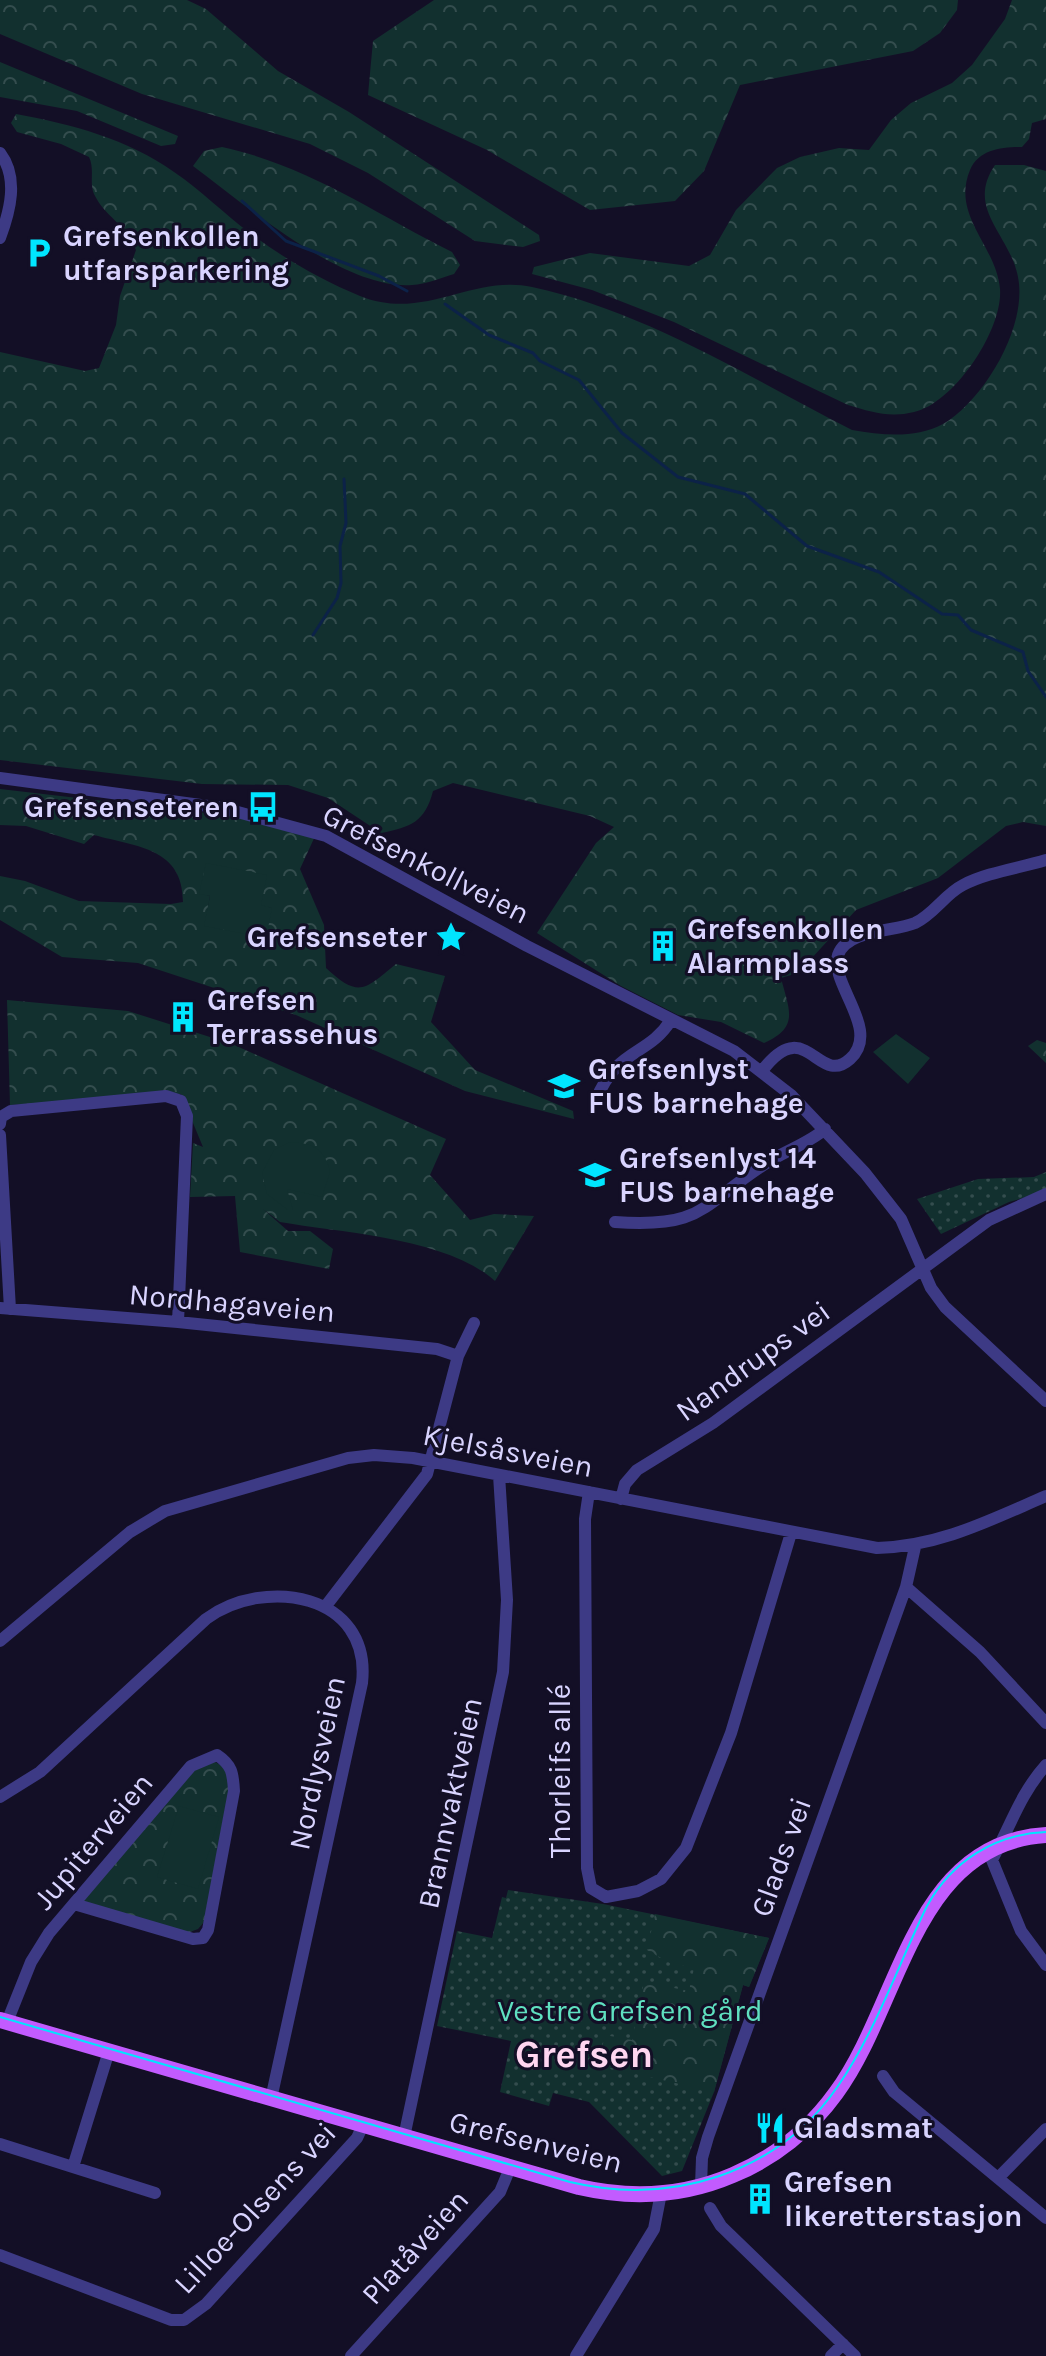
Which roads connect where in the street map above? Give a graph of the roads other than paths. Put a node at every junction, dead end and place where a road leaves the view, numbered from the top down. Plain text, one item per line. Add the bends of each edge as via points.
1 (0, 153) edge
2 (0, 238) edge
3 (0, 778) edge
4 (1046, 860) edge
5 (671, 1020) junction
6 (762, 1071) junction
7 (596, 1100) dead end
8 (1, 1117) edge
9 (0, 1124) edge
10 (825, 1129) junction
11 (0, 1135) edge
12 (1046, 1194) edge
13 (615, 1222) dead end
14 (922, 1267) junction
15 (5, 1309) edge
16 (178, 1322) junction
17 (474, 1323) dead end
18 (458, 1356) junction
19 (1046, 1401) edge
20 (432, 1461) junction
21 (499, 1475) junction
22 (589, 1492) junction
23 (1046, 1496) edge
24 (621, 1499) junction
25 (791, 1533) junction
26 (915, 1547) junction
27 (906, 1587) junction
28 (325, 1607) junction
29 (0, 1641) edge
30 (1046, 1723) edge
31 (1046, 1765) edge
32 (0, 1797) edge
33 (1046, 1835) edge
34 (1002, 1843) junction
35 (74, 1904) junction
36 (1046, 1965) edge
37 (4, 2021) edge
38 (109, 2051) junction
39 (883, 2076) dead end
40 (271, 2099) junction
41 (363, 2125) junction
42 (1046, 2129) edge
43 (404, 2137) junction
44 (0, 2144) edge
45 (73, 2167) junction
46 (510, 2168) junction
47 (998, 2178) junction
48 (701, 2186) junction
49 (155, 2193) dead end
50 (661, 2193) junction
51 (710, 2208) dead end
52 (1046, 2218) edge
53 (0, 2255) edge
54 (843, 2344) junction
55 (351, 2356) edge
56 (576, 2356) edge
57 (831, 2356) edge
58 (855, 2356) edge

1 - 2 street via 10,172 11,195
3 - 5 street, Grefsenkollveien via 223,808 326,836
4 - 6 street via 963,885 914,923 845,945 837,966 859,1032 855,1054 844,1064 831,1065 788,1047
5 - 6 street, Grefsenkollveien via 726,1046
5 - 7 street via 655,1040 615,1067
6 - 10 street, Grefsenkollveien
8 - 9 street
8 - 16 street via 11,1111 166,1096 181,1101 187,1116
10 - 13 street via 752,1173 702,1212 667,1223
10 - 14 street, Grefsenkollveien via 888,1200
11 - 15 street
12 - 14 street, Nandrups vei via 989,1220
14 - 19 street, Grefsenkollveien via 945,1307
14 - 24 street, Nandrups vei via 713,1423 637,1470
15 - 16 street, Nordhagaveien
16 - 18 street, Nordhagaveien via 437,1349
17 - 18 street
18 - 20 street
20 - 21 street, Kjelsåsveien
20 - 28 street via 419,1486
20 - 29 street, Kjelsåsveien via 361,1456 165,1511 130,1532
21 - 22 street, Kjelsåsveien
21 - 43 street, Brannvaktveien via 507,1600 503,1672
22 - 24 street, Kjelsåsveien
22 - 25 street, Thorleifs allé via 587,1868 591,1888 606,1897 638,1891 661,1879 686,1848 731,1733
23 - 26 street, Kjelsåsveien
24 - 25 street, Kjelsåsveien
25 - 26 street, Kjelsåsveien via 850,1545
26 - 27 street, Glads vei
27 - 30 street via 980,1652
27 - 48 street, Glads vei via 708,2137
28 - 32 street via 270,1595 243,1599 214,1613 40,1772
28 - 40 street, Nordlysveien via 351,1632 363,1671
31 - 34 street via 1017,1806
33 - 34 main road, Grefsenveien
34 - 36 street via 992,1860 1021,1931
34 - 48 main road, Grefsenveien via 973,1858 941,1890 856,2062 818,2115 766,2158
35 - 35 street, Jupiterveien via 201,1759 217,1755 233,1771 234,1791 203,1938
35 - 37 street, Jupiterveien via 31,1962
37 - 38 main road, Grefsenveien
38 - 40 main road, Grefsenveien
38 - 45 street
39 - 47 street via 894,2092
40 - 41 main road, Grefsenveien
41 - 43 main road, Grefsenveien
41 - 53 street, Lilloe-Olsens vei via 357,2138 206,2304 184,2320 171,2320
42 - 47 street
43 - 46 main road, Grefsenveien
44 - 45 street
45 - 49 street
46 - 50 main road, Grefsenveien via 595,2191
46 - 55 street, Platåveien via 500,2192
47 - 52 street
48 - 50 main road, Grefsenveien
50 - 56 street via 654,2229
51 - 54 street via 721,2226
54 - 57 street
54 - 58 street

